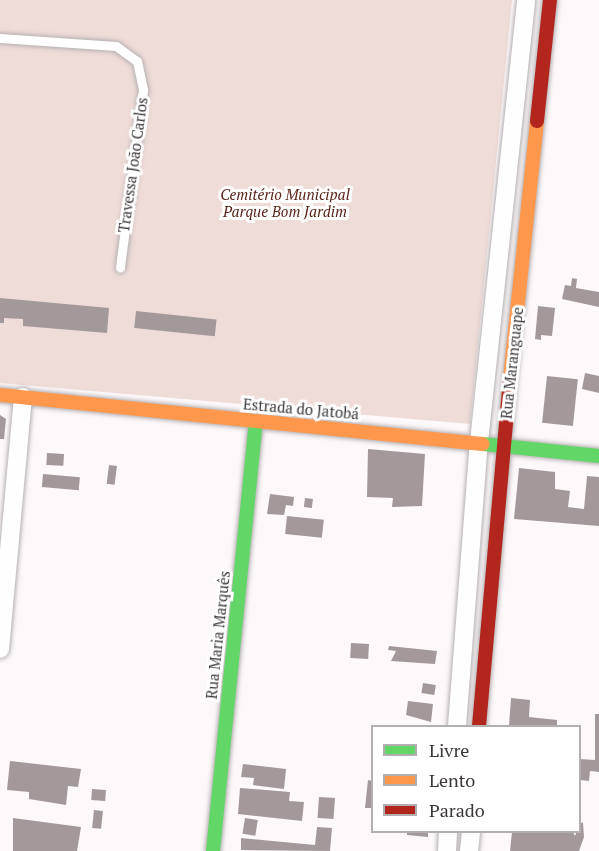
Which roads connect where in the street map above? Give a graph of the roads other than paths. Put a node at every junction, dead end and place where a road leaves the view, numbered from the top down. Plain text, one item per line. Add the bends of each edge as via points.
1 (526, 0) edge
2 (550, 0) edge
3 (0, 38) edge
4 (120, 268) dead end
5 (0, 395) edge
6 (23, 397) junction
7 (256, 422) junction
8 (479, 442) junction
9 (503, 445) junction
10 (599, 456) edge
11 (0, 649) edge
12 (457, 725) edge
13 (479, 725) edge
14 (448, 833) edge
15 (471, 833) edge
16 (213, 851) edge
17 (447, 851) edge
18 (469, 851) edge

1 - 8 street, Rua Maranguape
2 - 9 street, Rua Maranguape
3 - 4 lane, Travessa João Carlos via 116,46 137,61 143,90
5 - 6 street, Estrada do Jatobá
6 - 7 street, Estrada do Jatobá
6 - 11 street
7 - 8 street, Estrada do Jatobá
7 - 16 street, Rua Maria Marquês
8 - 9 street, Estrada do Jatobá
8 - 12 street, Rua Maranguape
9 - 10 street, Estrada do Jatobá
9 - 13 street, Rua Maranguape
14 - 17 street
15 - 18 street

